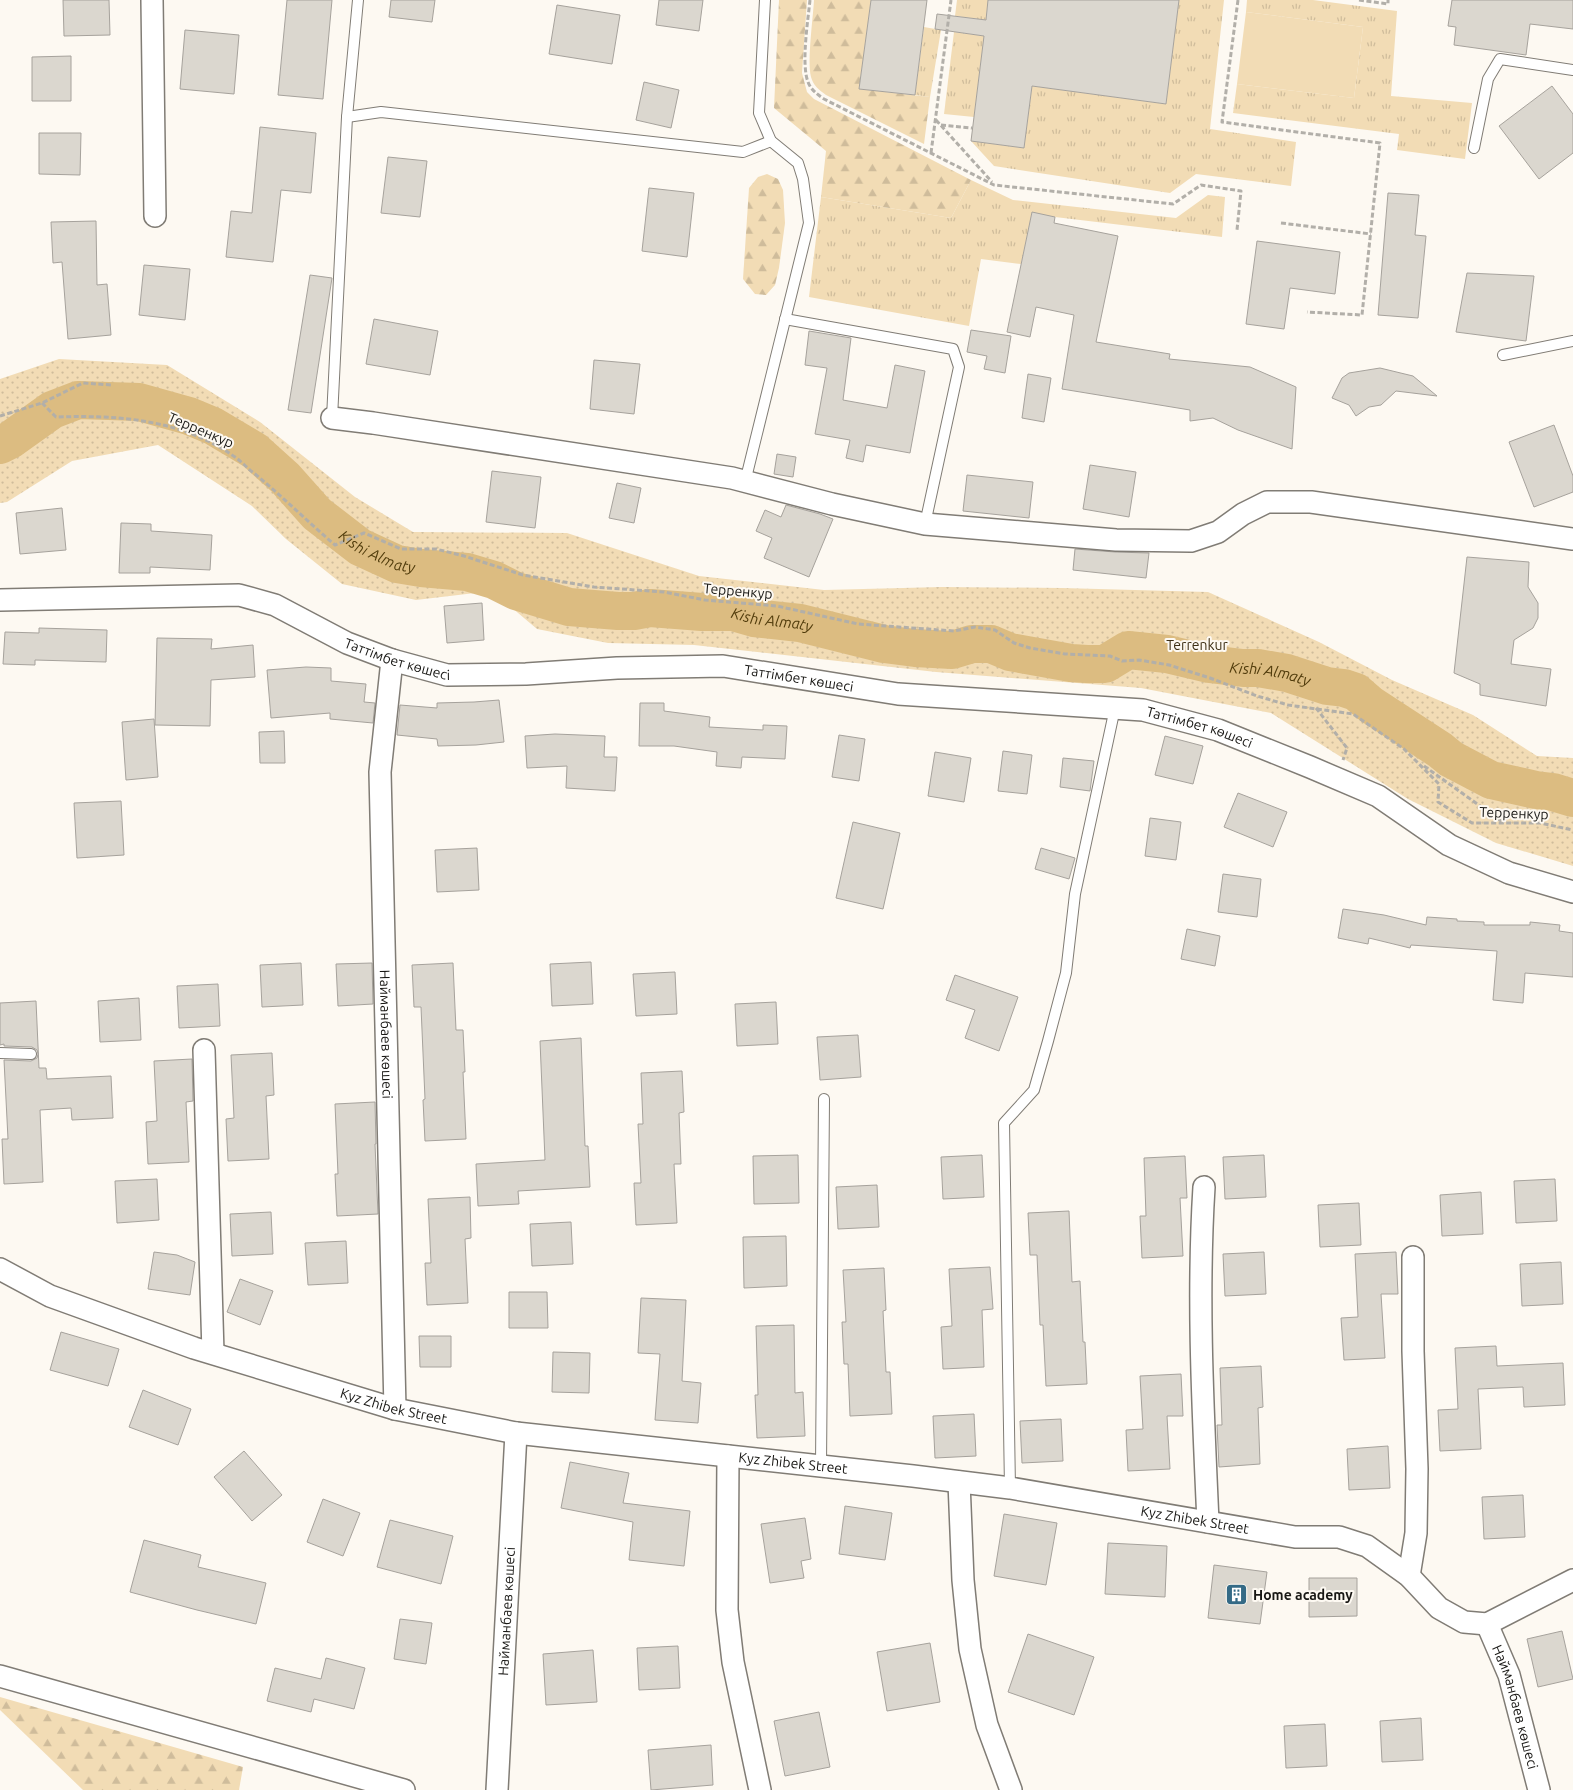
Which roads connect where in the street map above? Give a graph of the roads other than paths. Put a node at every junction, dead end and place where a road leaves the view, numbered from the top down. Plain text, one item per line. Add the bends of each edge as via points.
1 (152, 0) edge
2 (358, 0) edge
3 (765, 0) edge
4 (1573, 70) edge
5 (347, 117) junction
6 (771, 141) junction
7 (1474, 148) dead end
8 (154, 216) dead end
9 (785, 319) junction
10 (1573, 341) edge
11 (1503, 355) dead end
12 (332, 418) joint
13 (744, 482) junction
14 (925, 524) junction
15 (1573, 539) edge
16 (0, 600) edge
17 (392, 660) junction
18 (1115, 708) junction
19 (1573, 892) edge
20 (204, 1050) dead end
21 (0, 1053) edge
22 (32, 1054) dead end
23 (824, 1098) dead end
24 (1204, 1186) dead end
25 (1413, 1257) dead end
26 (0, 1269) edge
27 (213, 1353) junction
28 (395, 1409) junction
29 (516, 1432) junction
30 (728, 1456) junction
31 (821, 1466) junction
32 (959, 1482) junction
33 (1010, 1488) junction
34 (1208, 1522) junction
35 (1409, 1576) junction
36 (1573, 1580) edge
37 (1487, 1624) junction
38 (0, 1676) edge
39 (404, 1790) edge
40 (497, 1790) edge
41 (760, 1790) edge
42 (1011, 1790) edge
43 (1539, 1790) edge

1 - 8 street
2 - 5 lane
3 - 6 lane via 758,113
4 - 7 lane via 1500,59 1488,79
5 - 6 lane via 381,112 743,152
5 - 12 lane
6 - 9 lane via 798,163 808,223
9 - 13 lane
9 - 14 lane via 953,349 959,366
10 - 11 lane
12 - 13 street
13 - 14 street
14 - 15 street via 1116,540 1191,541 1218,532 1267,502 1311,502
16 - 17 street, Таттімбет көшесі via 240,595 276,605 347,643
17 - 18 street, Таттімбет көшесі via 447,674 723,666 898,694
17 - 28 street, Найманбаев көшесі via 380,772
18 - 19 street, Таттімбет көшесі via 1144,710 1218,730 1378,796 1449,845 1509,873
18 - 33 lane via 1075,894 1066,973 1046,1049 1034,1090 1004,1123
20 - 27 street
21 - 22 lane
23 - 31 lane
24 - 34 street via 1200,1337
25 - 35 street via 1417,1470 1416,1534
26 - 27 street, Kyz Zhibek Street via 50,1296
27 - 28 street, Kyz Zhibek Street
28 - 29 street, Kyz Zhibek Street
29 - 30 street, Kyz Zhibek Street
29 - 40 street, Найманбаев көшесі
30 - 31 street, Kyz Zhibek Street
30 - 41 street via 727,1610 733,1662
31 - 32 street, Kyz Zhibek Street
32 - 33 street, Kyz Zhibek Street
32 - 42 street via 970,1649 988,1725
33 - 34 street, Kyz Zhibek Street
34 - 35 street, Kyz Zhibek Street via 1295,1537 1339,1537 1367,1546
35 - 37 street, Kyz Zhibek Street via 1439,1608 1464,1622
36 - 37 street
37 - 43 street, Найманбаев көшесі via 1509,1674
38 - 39 street

